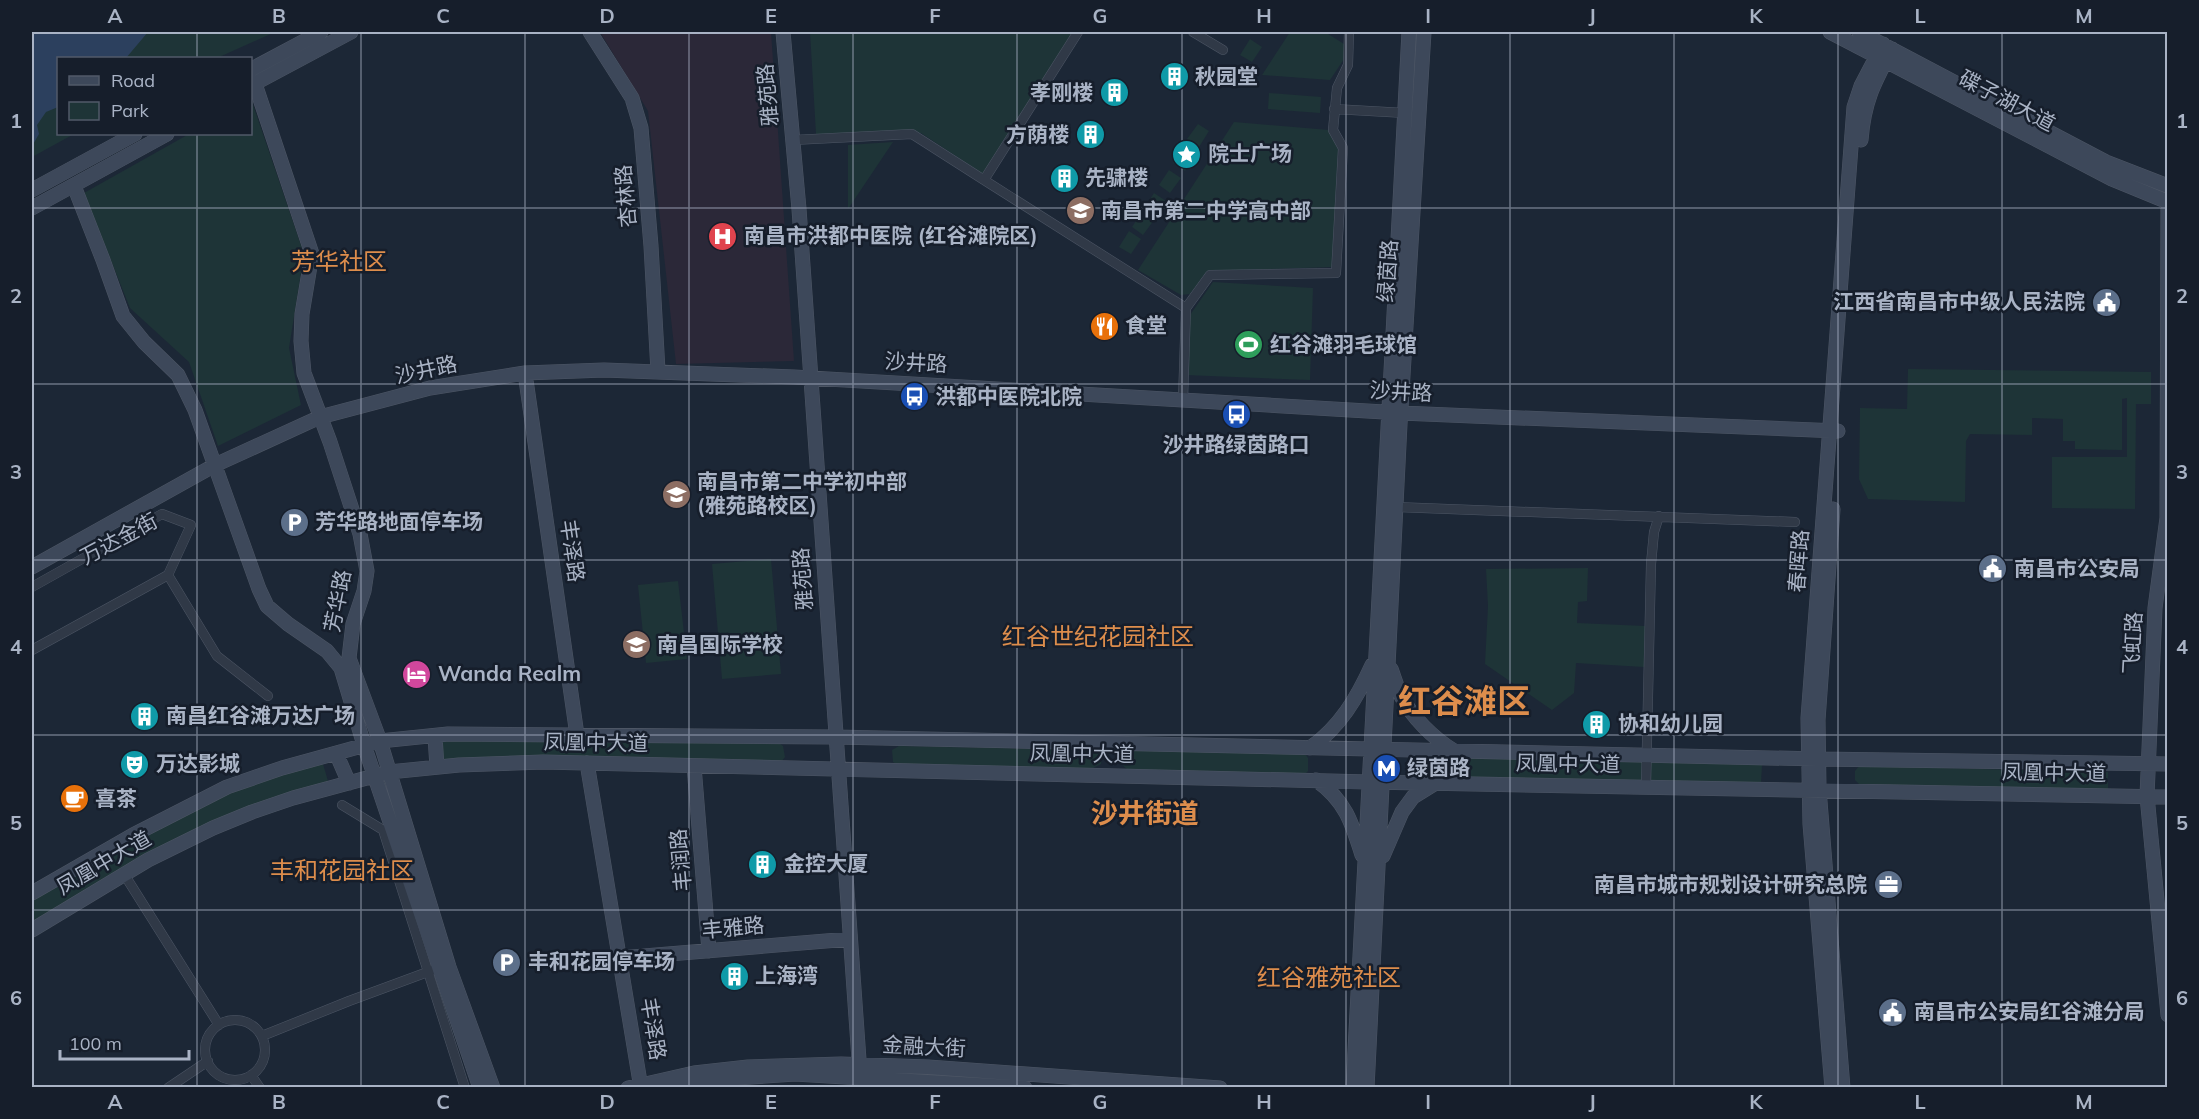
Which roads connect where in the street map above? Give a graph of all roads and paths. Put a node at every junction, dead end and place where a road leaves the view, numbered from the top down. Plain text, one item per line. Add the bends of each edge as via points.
1 (321, 32) edge
2 (351, 32) edge
3 (590, 32) edge
4 (783, 32) edge
5 (1063, 32) edge
6 (1193, 32) edge
7 (1350, 32) edge
8 (1409, 32) edge
9 (1424, 32) edge
10 (1830, 32) edge
11 (1859, 32) edge
12 (1076, 35) edge
13 (1223, 50) dead end
14 (1884, 52) junction
15 (252, 80) edge
16 (1334, 109) junction
17 (1405, 113) junction
18 (133, 135) edge
19 (165, 135) edge
20 (793, 140) junction
21 (984, 180) junction
22 (74, 186) junction
23 (2168, 186) edge
24 (32, 190) edge
25 (2167, 202) edge
26 (32, 208) edge
27 (1186, 308) junction
28 (658, 371) junction
29 (525, 373) junction
30 (810, 378) junction
31 (1183, 400) junction
32 (1395, 413) junction
33 (320, 417) junction
34 (1834, 431) junction
35 (215, 465) junction
36 (1396, 507) junction
37 (1659, 516) junction
38 (1795, 522) dead end
39 (32, 567) edge
40 (168, 575) junction
41 (32, 587) edge
42 (32, 650) edge
43 (1382, 660) junction
44 (268, 696) dead end
45 (577, 735) junction
46 (435, 736) junction
47 (835, 737) junction
48 (380, 741) junction
49 (364, 745) junction
50 (1310, 748) junction
51 (1378, 749) junction
52 (1454, 751) junction
53 (336, 753) junction
54 (1648, 755) junction
55 (1814, 759) junction
56 (587, 764) junction
57 (2148, 764) junction
58 (2168, 764) edge
59 (694, 766) junction
60 (437, 767) junction
61 (838, 770) junction
62 (389, 772) junction
63 (375, 776) junction
64 (1316, 780) junction
65 (1376, 782) junction
66 (349, 783) junction
67 (1436, 783) junction
68 (1647, 786) junction
69 (1814, 789) junction
70 (2147, 796) junction
71 (2168, 797) edge
72 (342, 805) dead end
73 (1372, 866) junction
74 (124, 874) junction
75 (32, 893) edge
76 (32, 930) edge
77 (850, 939) junction
78 (709, 951) junction
79 (620, 958) junction
80 (434, 970) junction
81 (2168, 1015) edge
82 (219, 1024) junction
83 (1356, 1030) junction
84 (262, 1036) junction
85 (208, 1061) junction
86 (252, 1075) junction
87 (860, 1076) edge
88 (637, 1086) edge
89 (168, 1088) edge
90 (260, 1088) edge
91 (465, 1088) edge
92 (480, 1088) edge
93 (493, 1088) edge
94 (680, 1088) edge
95 (1025, 1088) edge
96 (1220, 1088) edge
97 (1341, 1088) edge
98 (1353, 1088) edge
99 (1367, 1088) edge
100 (1832, 1088) edge
101 (1843, 1088) edge

1 - 15 street
2 - 15 street
3 - 28 street, 杏林路 via 633,98 641,128
4 - 20 street, 雅苑路
5 - 12 street
6 - 13 street
7 - 16 street via 1348,66 1336,88
8 - 17 street, 绿茵路
9 - 32 street, 绿茵路
10 - 14 street, 碟子湖大道
11 - 14 street, 碟子湖大道
12 - 21 street
14 - 23 street, 碟子湖大道 via 2106,162
14 - 25 street, 碟子湖大道 via 2112,179
14 - 34 street, 春晖路 via 1863,115
15 - 33 street, 芳华路 via 312,254 301,341 304,373
16 - 17 street
16 - 27 street via 1333,130 1343,148 1336,273 1210,275
17 - 32 street, 绿茵路 via 1392,352
18 - 24 street
19 - 22 street
20 - 21 street via 912,134
20 - 30 street, 雅苑路
21 - 27 street
22 - 26 street
22 - 35 street, 芳华路 via 123,316 178,375
25 - 57 street, 飞虹路 via 2167,518 2155,608
27 - 31 street
28 - 29 street, 沙井路
28 - 30 street, 沙井路
29 - 33 street, 沙井路 via 430,388
29 - 45 street, 丰泽路
30 - 31 street, 沙井路
30 - 47 street, 雅苑路
31 - 32 street, 沙井路
32 - 34 street, 沙井路
32 - 36 street, 绿茵路
32 - 43 street, 绿茵路
33 - 35 street, 沙井路
33 - 48 street, 芳华路 via 360,534 367,571 349,658
34 - 55 street, 春晖路
35 - 39 street, 沙井路
35 - 49 street, 芳华路 via 267,606 327,651 341,668
36 - 37 street
36 - 43 street, 绿茵路
37 - 38 street
37 - 54 street via 1651,564
40 - 41 street, 万达金街 via 191,525 162,514
40 - 42 street
40 - 44 street via 217,656
43 - 50 street via 1347,712 1327,736
43 - 51 street, 绿茵路
43 - 52 street via 1410,710
45 - 46 street, 凤凰中大道
45 - 47 street, 凤凰中大道
46 - 48 street, 凤凰中大道
46 - 60 street
47 - 50 street, 凤凰中大道
47 - 61 street, 雅苑路
48 - 49 street, 凤凰中大道
48 - 62 street, 芳华路
49 - 53 street, 凤凰中大道
49 - 63 street, 芳华路
50 - 51 street, 凤凰中大道
51 - 52 street, 凤凰中大道
51 - 65 street, 绿茵路
52 - 54 street, 凤凰中大道
53 - 66 street
53 - 75 street, 凤凰中大道 via 227,787
54 - 55 street, 凤凰中大道
54 - 68 street
55 - 57 street, 凤凰中大道
55 - 69 street, 春晖路
56 - 59 street, 凤凰中大道
56 - 60 street, 凤凰中大道
56 - 79 street, 丰泽路
57 - 58 street, 凤凰中大道
57 - 70 street, 飞虹路
59 - 61 street, 凤凰中大道
59 - 78 street, 丰润路
60 - 62 street, 凤凰中大道
61 - 64 street, 凤凰中大道
61 - 77 street, 雅苑路
62 - 63 street, 凤凰中大道
62 - 93 street, 芳华路 via 449,967
63 - 66 street, 凤凰中大道
63 - 80 street, 芳华路
64 - 65 street, 凤凰中大道
64 - 73 street via 1349,815
65 - 67 street, 凤凰中大道
65 - 73 street, 绿茵路
66 - 74 street, 凤凰中大道 via 252,812
67 - 68 street, 凤凰中大道
67 - 73 street via 1413,796
68 - 69 street, 凤凰中大道
69 - 70 street, 凤凰中大道
69 - 100 street, 春晖路 via 1810,824
69 - 101 street, 春晖路
70 - 71 street, 凤凰中大道
70 - 81 street, 飞虹路
72 - 80 street via 383,830
73 - 83 street, 绿茵路
73 - 99 street, 绿茵路
74 - 76 street, 凤凰中大道
74 - 82 street
77 - 78 street, 丰雅路
77 - 87 street, 雅苑路
78 - 79 street, 丰雅路
79 - 88 street, 丰泽路
80 - 84 street
80 - 91 street
80 - 92 street, 芳华路
82 - 84 street via 238,1020 256,1028
82 - 85 street via 208,1037
83 - 97 street via 1350,1041 1347,1081
83 - 98 street, 绿茵路
84 - 86 street via 263,1062
85 - 86 street via 213,1070 231,1079
85 - 89 street
86 - 90 street
87 - 88 street, 金融大街 via 748,1066
87 - 94 street, 金融大街 via 737,1078
87 - 95 street, 金融大街
87 - 96 street, 金融大街 via 927,1067

